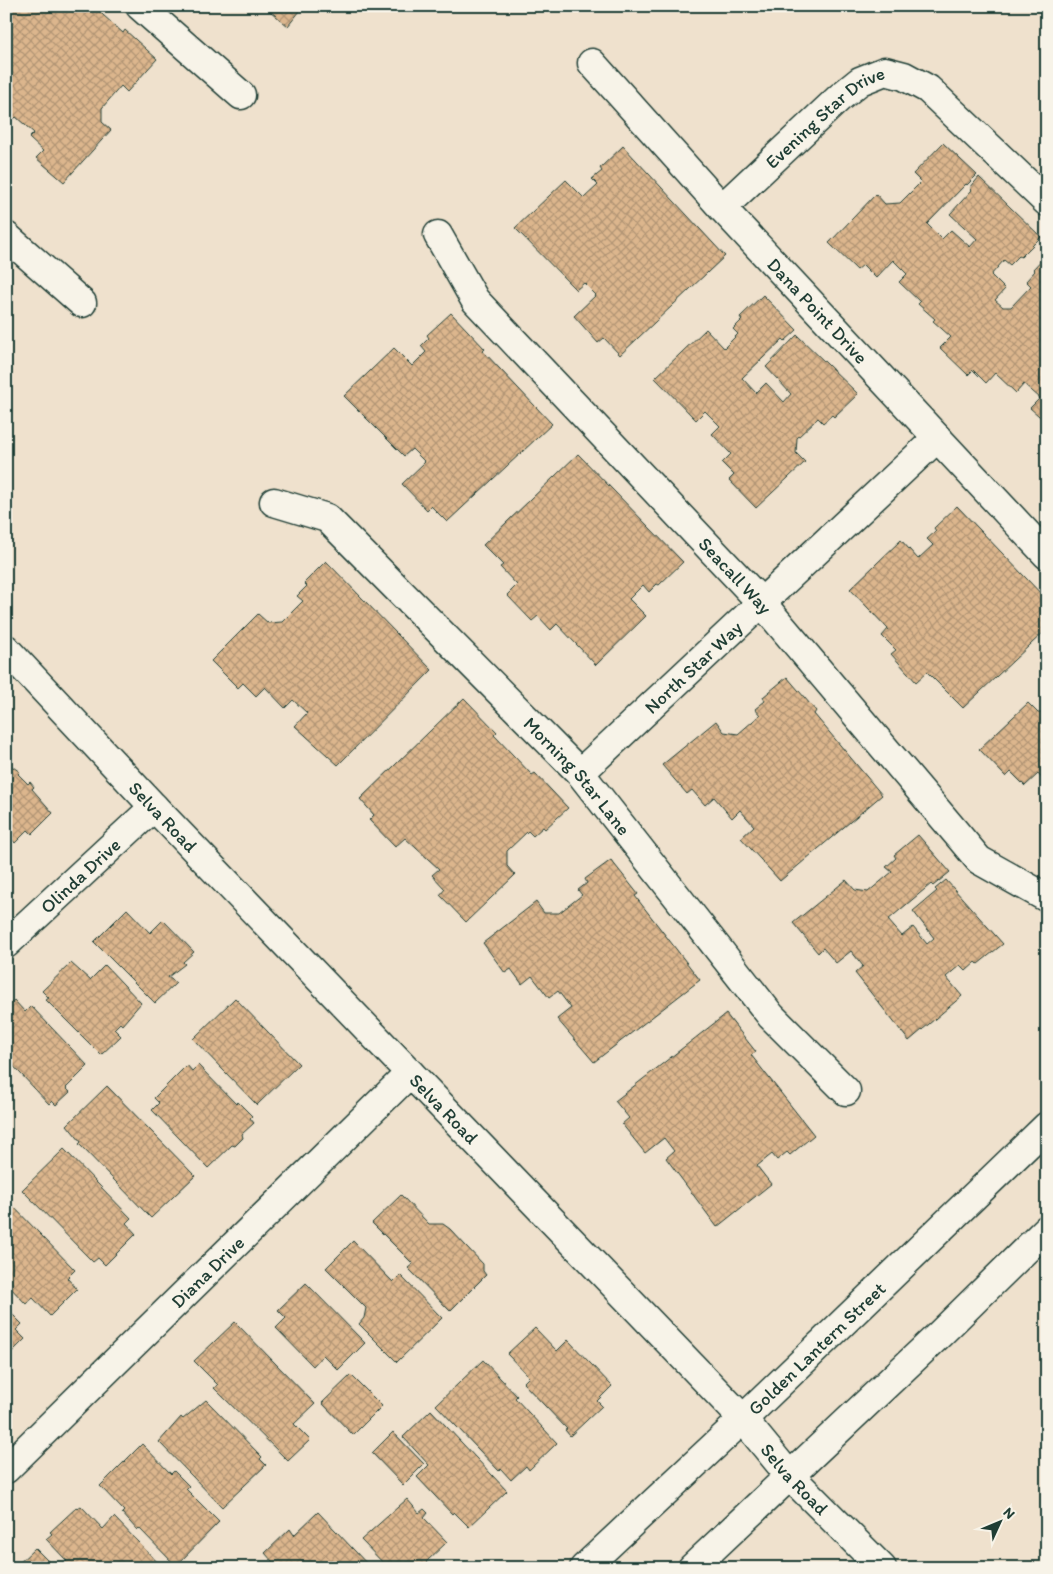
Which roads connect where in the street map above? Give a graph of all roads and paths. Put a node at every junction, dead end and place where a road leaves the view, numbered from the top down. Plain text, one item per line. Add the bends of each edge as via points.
1 (140, 6) edge
2 (592, 63) dead end
3 (241, 95) dead end
4 (1047, 202) edge
5 (722, 208) junction
6 (438, 235) dead end
7 (6, 236) edge
8 (82, 303) dead end
9 (937, 438) junction
10 (274, 502) dead end
11 (1047, 555) edge
12 (761, 602) junction
13 (6, 649) edge
14 (580, 773) junction
15 (154, 807) junction
16 (1047, 898) edge
17 (6, 944) edge
18 (410, 1073) junction
19 (846, 1091) dead end
20 (1047, 1126) edge
21 (1047, 1229) edge
22 (743, 1419) junction
23 (6, 1469) edge
24 (789, 1476) junction
25 (584, 1568) edge
26 (692, 1568) edge
27 (882, 1568) edge

1 - 3 street
2 - 5 street, Dana Point Drive
4 - 5 street, Evening Star Drive via 928,89 904,76 885,71 860,81 839,98
5 - 9 street, Dana Point Drive
6 - 12 street, Seacall Way via 475,300
7 - 8 street
9 - 11 street, Dana Point Drive
9 - 12 street, North Star Way
10 - 14 street, Morning Star Lane via 327,518
12 - 14 street, North Star Way
12 - 16 street, Seacall Way via 979,860
13 - 15 street, Selva Road
14 - 19 street, Morning Star Lane via 771,1016
15 - 17 street, Olinda Drive
15 - 18 street, Selva Road
18 - 22 street, Selva Road
18 - 23 street, Diana Drive
20 - 22 street, Golden Lantern Street
21 - 24 street
22 - 24 street, Selva Road
22 - 25 street, Golden Lantern Street
24 - 26 street
24 - 27 street, Selva Road

